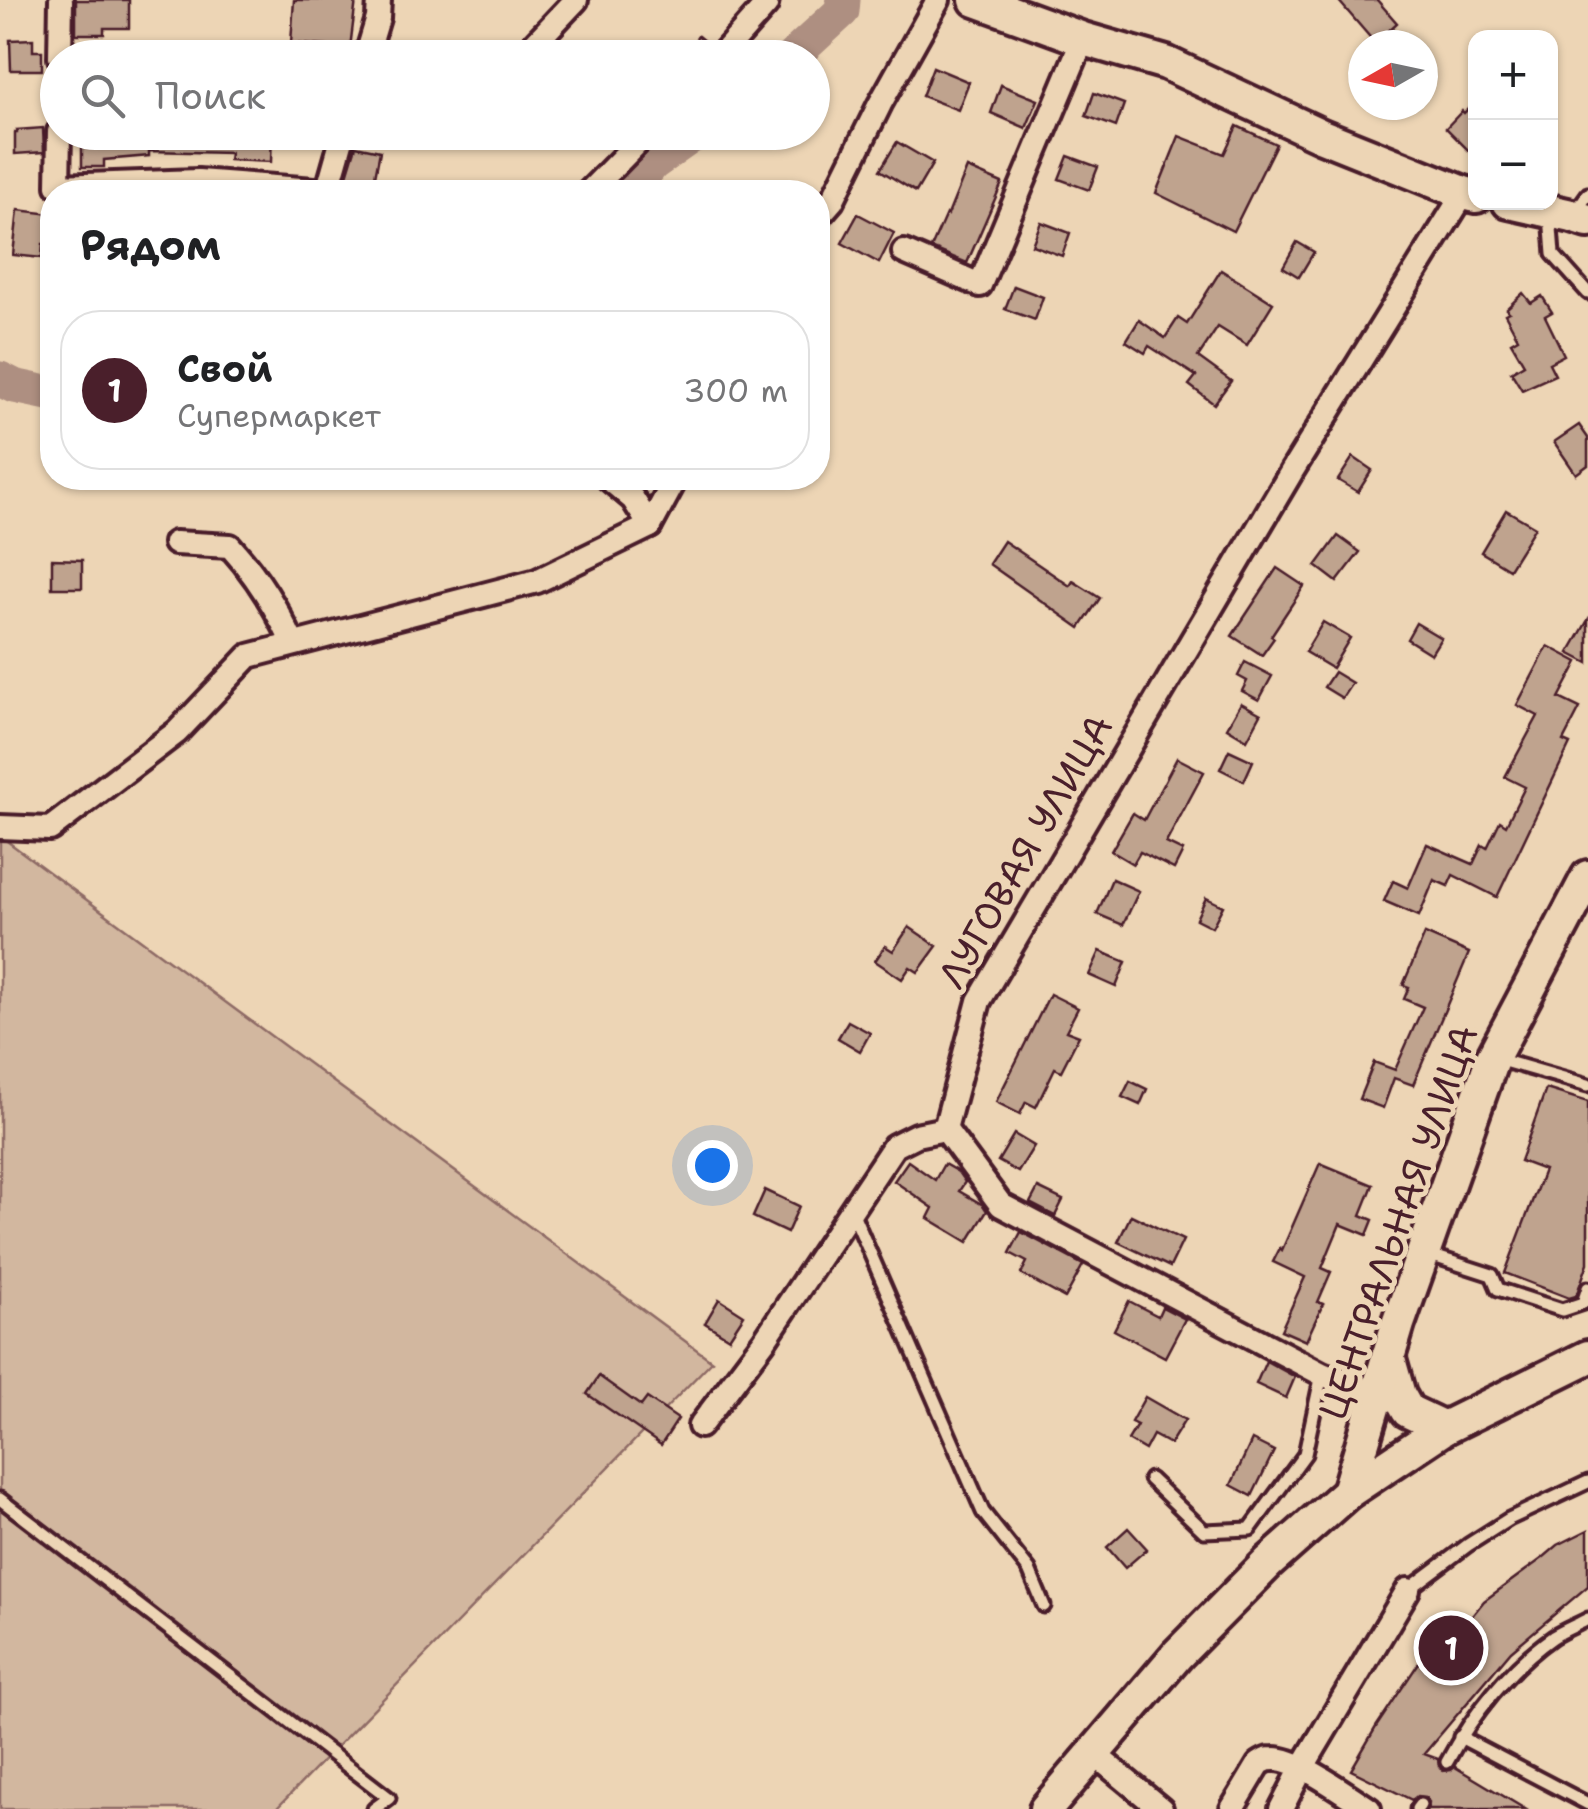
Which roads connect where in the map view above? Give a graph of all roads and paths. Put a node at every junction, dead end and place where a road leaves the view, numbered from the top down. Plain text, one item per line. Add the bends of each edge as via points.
1 (61, 0) edge
2 (379, 0) edge
3 (576, 0) edge
4 (767, 0) edge
5 (938, 0) edge
6 (976, 0) edge
7 (1083, 39) junction
8 (60, 40) edge
9 (371, 40) edge
10 (538, 40) edge
11 (735, 40) edge
12 (58, 150) edge
13 (339, 150) edge
14 (630, 150) edge
15 (58, 180) edge
16 (330, 180) edge
17 (601, 180) edge
18 (1468, 194) edge
19 (1468, 198) edge
20 (830, 202) edge
21 (1575, 210) edge
22 (904, 252) dead end
23 (1588, 293) edge
24 (623, 490) edge
25 (670, 490) edge
26 (650, 526) junction
27 (175, 543) dead end
28 (293, 644) junction
29 (0, 827) edge
30 (1588, 877) edge
31 (1492, 1058) junction
32 (1588, 1086) edge
33 (945, 1129) junction
34 (851, 1210) junction
35 (1422, 1253) junction
36 (1588, 1288) edge
37 (1388, 1356) junction
38 (1588, 1358) edge
39 (1322, 1374) junction
40 (1376, 1396) junction
41 (700, 1426) dead end
42 (1444, 1428) junction
43 (1150, 1479) dead end
44 (1588, 1482) edge
45 (1348, 1492) junction
46 (0, 1499) edge
47 (1408, 1590) joint
48 (1044, 1606) dead end
49 (1588, 1618) edge
50 (1460, 1737) junction
51 (1094, 1753) junction
52 (1447, 1762) dead end
53 (1302, 1768) junction
54 (1588, 1804) edge
55 (374, 1809) edge
56 (1046, 1809) edge
57 (1160, 1809) edge
58 (1232, 1809) edge
59 (1281, 1809) edge
60 (1369, 1809) edge

1 - 8 street
2 - 9 street
3 - 10 street
4 - 11 street
5 - 20 street
6 - 7 main road
7 - 18 main road via 1166,63
7 - 22 street via 980,285
12 - 15 street
13 - 16 street
14 - 17 street
19 - 33 street, ЛУГОВАЯ УЛИЦА via 1292,471 979,1001
21 - 23 lane via 1553,254
24 - 26 street
25 - 26 street
26 - 28 street via 537,580
27 - 28 street via 230,546 252,570
28 - 29 street via 249,656 177,732 50,829
30 - 31 main road, ЦЕНТРАЛЬНАЯ УЛИЦА
31 - 32 lane
31 - 35 main road, ЦЕНТРАЛЬНАЯ УЛИЦА
33 - 34 street via 894,1146
33 - 39 street via 1001,1206
34 - 41 street
34 - 48 lane via 983,1512 1029,1570
35 - 36 lane via 1492,1275 1498,1289 1562,1310 1582,1303
35 - 37 main road, ЦЕНТРАЛЬНАЯ УЛИЦА
37 - 40 main road, ЦЕНТРАЛЬНАЯ УЛИЦА
37 - 42 main road via 1408,1410
38 - 42 main road
39 - 40 street
39 - 43 lane via 1305,1454 1250,1528 1204,1532
40 - 45 main road, ЦЕНТРАЛЬНАЯ УЛИЦА
42 - 45 main road
44 - 47 lane via 1509,1519
45 - 51 main road via 1178,1654
46 - 55 lane via 389,1798
47 - 53 street
49 - 50 lane via 1554,1637 1506,1679
50 - 52 lane
50 - 54 lane
51 - 56 main road
51 - 57 street
53 - 58 street via 1280,1759 1262,1762
53 - 59 street
53 - 60 street

